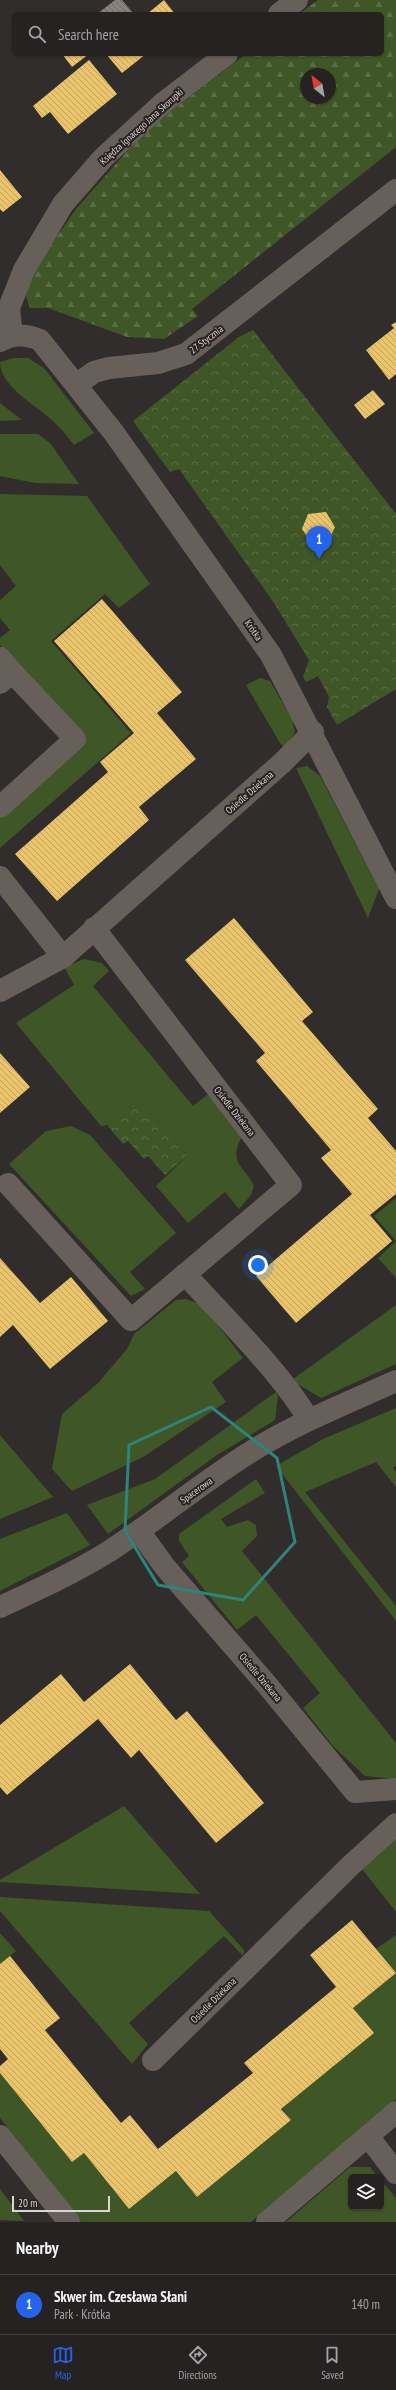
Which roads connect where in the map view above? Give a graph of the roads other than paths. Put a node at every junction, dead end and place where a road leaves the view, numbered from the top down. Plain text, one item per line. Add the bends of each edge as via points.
1 (297, 0) edge
2 (282, 12) edge
3 (224, 56) edge
4 (393, 198) edge
5 (6, 338) edge
6 (76, 384) junction
7 (4, 671) edge
8 (313, 732) junction
9 (0, 807) edge
10 (0, 877) edge
11 (396, 898) edge
12 (94, 928) junction
13 (63, 957) junction
14 (0, 991) edge
15 (8, 1184) dead end
16 (185, 1274) junction
17 (396, 1381) edge
18 (309, 1420) junction
19 (140, 1531) junction
20 (0, 1607) edge
21 (396, 1789) edge
22 (396, 1824) edge
23 (153, 2060) dead end
24 (396, 2112) edge
25 (0, 2136) edge
26 (368, 2136) junction
27 (396, 2172) edge
28 (69, 2222) edge
29 (267, 2222) edge

1 - 2 street
3 - 5 street, Księdza Ignacego Jana Skorupki via 162,104 104,157 63,204 24,270 9,308
4 - 6 street, 27 Stycznia via 186,354 158,363 94,372
5 - 6 street via 28,336 40,340
6 - 8 street, Krótka via 114,433 271,655
7 - 9 street via 75,739
8 - 11 street, Krótka
8 - 12 street, Osiedle Dziekana via 276,768
10 - 13 street
12 - 13 street, Osiedle Dziekana
12 - 16 street, Osiedle Dziekana via 291,1185
13 - 14 street, Osiedle Dziekana
15 - 16 street, Osiedle Dziekana via 131,1320
16 - 18 street via 269,1368
17 - 18 street, Spacerowa
18 - 19 street, Spacerowa via 252,1451
19 - 20 street, Spacerowa via 80,1568
19 - 21 street, Osiedle Dziekana via 165,1567 355,1792
22 - 23 street, Osiedle Dziekana
24 - 26 street
25 - 28 street
26 - 27 street
26 - 29 street

